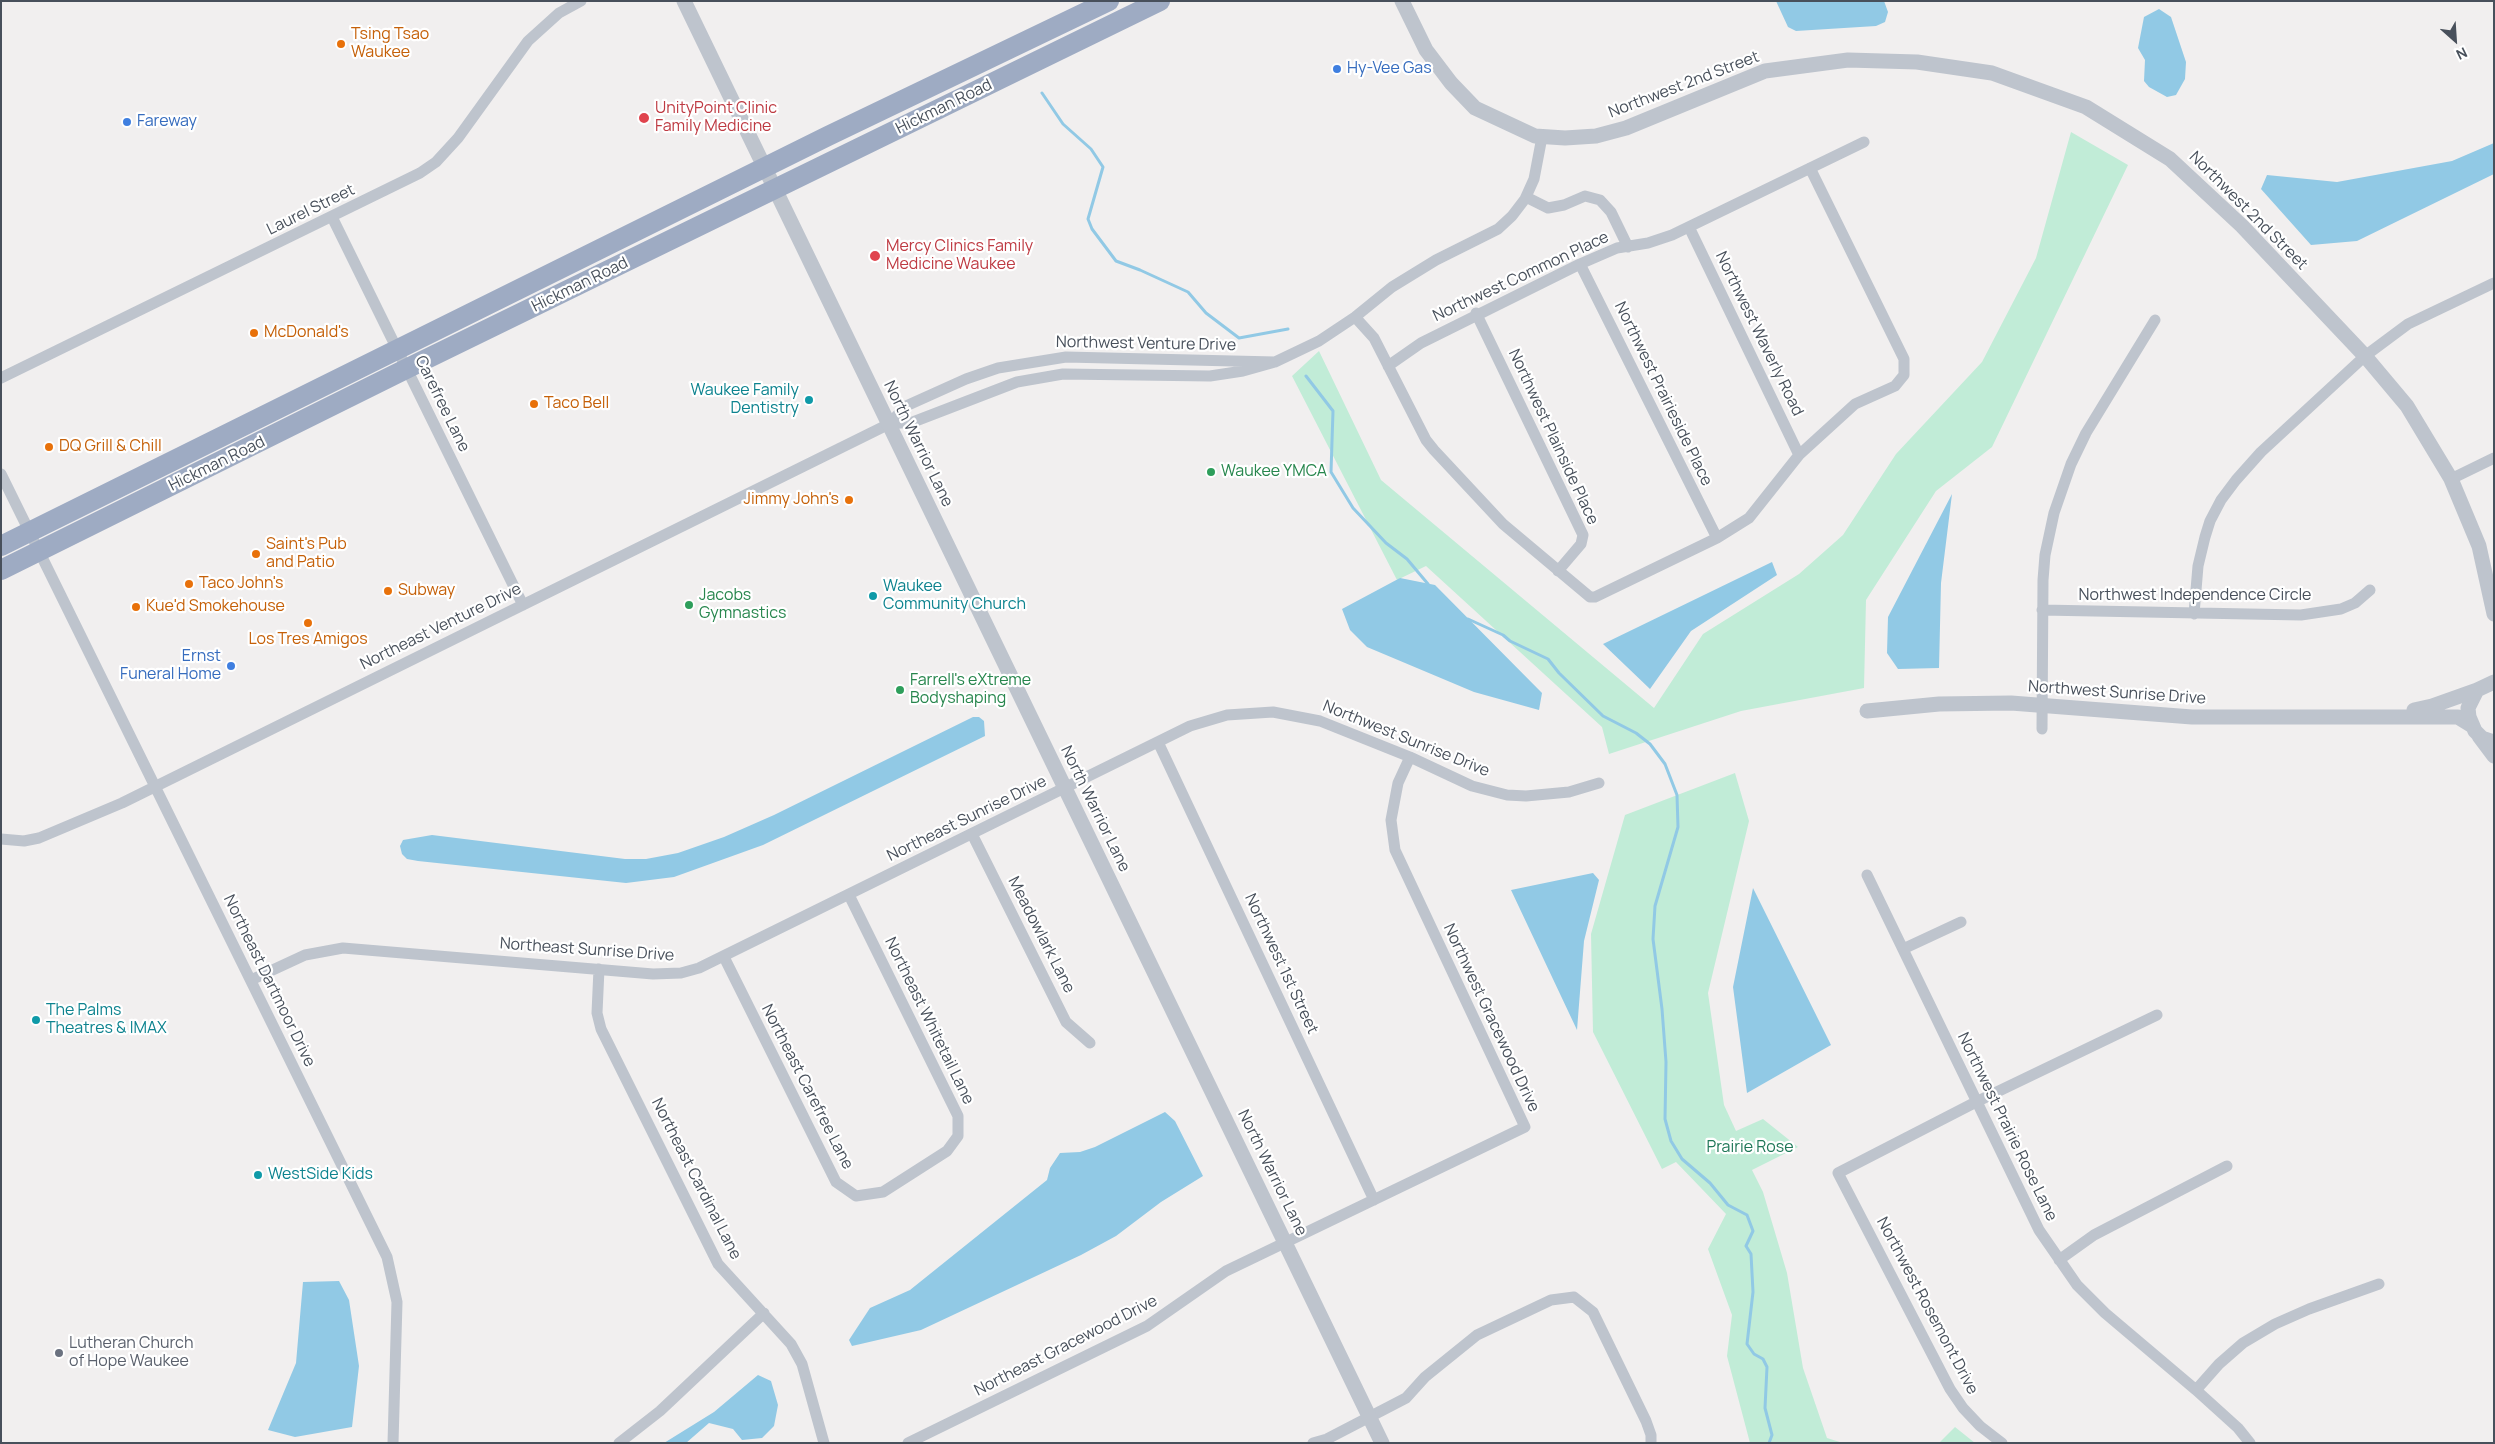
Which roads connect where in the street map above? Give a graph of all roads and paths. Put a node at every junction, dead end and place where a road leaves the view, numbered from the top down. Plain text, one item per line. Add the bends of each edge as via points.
1 (581, 1) edge
2 (684, 1) edge
3 (1109, 1) edge
4 (1160, 1) edge
5 (1402, 1) edge
6 (1542, 137) junction
7 (1864, 142) dead end
8 (1810, 168) junction
9 (765, 169) junction
10 (776, 190) junction
11 (1526, 197) junction
12 (332, 217) junction
13 (1689, 227) junction
14 (1628, 247) junction
15 (1580, 264) junction
16 (2494, 283) edge
17 (1476, 313) junction
18 (1355, 317) junction
19 (2155, 320) dead end
20 (2365, 356) junction
21 (403, 359) junction
22 (1275, 362) junction
23 (1388, 366) junction
24 (1, 378) edge
25 (889, 424) junction
26 (1799, 455) junction
27 (2494, 458) edge
28 (1, 474) edge
29 (2452, 479) junction
30 (29, 532) junction
31 (1717, 538) junction
32 (1, 546) edge
33 (40, 551) junction
34 (1, 570) edge
35 (1558, 571) junction
36 (2370, 590) dead end
37 (523, 605) junction
38 (2042, 610) junction
39 (2194, 614) junction
40 (2494, 614) edge
41 (2494, 668) edge
42 (2484, 686) edge
43 (2042, 704) junction
44 (1867, 711) dead end
45 (2366, 716) junction
46 (2473, 728) junction
47 (2042, 729) dead end
48 (1158, 742) junction
49 (2494, 742) edge
50 (2494, 756) edge
51 (1410, 757) junction
52 (1599, 783) dead end
53 (155, 786) junction
54 (1066, 788) junction
55 (972, 834) junction
56 (1, 839) edge
57 (1867, 876) dead end
58 (849, 895) junction
59 (1961, 922) dead end
60 (1903, 949) junction
61 (724, 957) junction
62 (599, 969) junction
63 (251, 980) junction
64 (2157, 1015) dead end
65 (1090, 1044) dead end
66 (1976, 1102) junction
67 (2227, 1166) dead end
68 (911, 1174) joint
69 (1374, 1200) junction
70 (1286, 1242) junction
71 (2059, 1260) junction
72 (2379, 1284) dead end
73 (764, 1313) junction
74 (2196, 1390) junction
75 (1370, 1418) junction
76 (393, 1443) edge
77 (619, 1443) edge
78 (824, 1443) edge
79 (908, 1443) edge
80 (1313, 1443) edge
81 (1382, 1443) edge
82 (1651, 1443) edge
83 (2002, 1443) edge
84 (2250, 1443) edge

1 - 12 street, Laurel Street via 559,13 528,41 460,135 436,162 414,177
2 - 9 street, North Warrior Lane
3 - 9 highway, Hickman Road
4 - 10 highway, Hickman Road
5 - 6 street, Northwest 2nd Street via 1426,50 1475,108
6 - 11 street, Northwest Venture Drive via 1534,179
6 - 20 street, Northwest 2nd Street via 1596,136 1626,128 1765,71 1848,60 1917,62 1992,73 2086,108 2170,160 2242,226
7 - 8 street, Northwest Common Place
8 - 13 street, Northwest Common Place
8 - 26 street via 1904,359 1904,375 1894,386 1856,404
9 - 10 street, North Warrior Lane
9 - 21 highway, Hickman Road
10 - 21 highway, Hickman Road
10 - 25 street, North Warrior Lane
11 - 14 street via 1548,208 1585,196 1600,200 1611,212
11 - 18 street, Northwest Venture Drive via 1498,229 1436,260 1392,287
12 - 21 street, Carefree Lane
12 - 24 street, Laurel Street
13 - 14 street, Northwest Common Place
13 - 26 street, Northwest Waverly Road
14 - 15 street, Northwest Common Place
15 - 17 street, Northwest Common Place
15 - 31 street, Northwest Prairieside Place
16 - 20 street via 2408,324
17 - 23 street, Northwest Common Place via 1421,343
17 - 35 street, Northwest Plainside Place via 1581,528 1580,544
18 - 22 street, Northwest Venture Drive via 1319,341
18 - 23 street via 1374,338
19 - 38 street via 2086,433 2071,464 2054,513 2045,555
20 - 29 street, Northwest 2nd Street via 2407,406
20 - 39 street via 2261,452 2221,500 2210,521 2198,566
21 - 30 highway, Hickman Road
21 - 33 highway, Hickman Road
21 - 37 street, Carefree Lane
22 - 25 street, Northwest Venture Drive via 1210,376 1063,374 1017,382 913,422
22 - 25 street, Northwest Venture Drive via 1100,357 1039,360 998,368 966,379 906,406
23 - 35 street via 1434,450 1503,524
25 - 37 street, Northeast Venture Drive
25 - 54 street, North Warrior Lane
26 - 31 street via 1749,518
27 - 29 street
28 - 30 street, Northeast Dartmoor Drive
29 - 40 street, Northwest 2nd Street via 2478,546
30 - 32 highway, Hickman Road
30 - 33 street, Northeast Dartmoor Drive
31 - 35 street via 1595,597 1590,597
33 - 34 highway, Hickman Road
33 - 53 street, Northeast Dartmoor Drive
36 - 39 street, Northwest Independence Circle via 2355,603 2326,613
37 - 53 street, Northeast Venture Drive
38 - 39 street, Northwest Independence Circle
38 - 43 street
41 - 42 street
42 - 45 street, Northwest Sunrise Drive via 2432,706
42 - 46 street via 2468,708
43 - 44 street, Northwest Sunrise Drive via 1968,703
43 - 45 street, Northwest Sunrise Drive via 2192,717
43 - 47 street
45 - 46 street, Northwest Sunrise Drive via 2458,716
46 - 49 street, Northwest Sunrise Drive via 2482,738
46 - 50 street
48 - 51 street, Northwest Sunrise Drive via 1190,726 1227,715 1273,712 1320,721
48 - 54 street, Northwest Sunrise Drive
48 - 69 street, Northwest 1st Street
51 - 52 street, Northwest Sunrise Drive via 1472,786 1507,795 1569,792
51 - 69 street, Northwest Gracewood Drive via 1398,783 1391,820 1395,850 1525,1127
53 - 56 street, Northeast Venture Drive via 51,834 24,841
53 - 63 street, Northeast Dartmoor Drive
54 - 55 street, Northeast Sunrise Drive
54 - 70 street, North Warrior Lane
55 - 58 street, Northeast Sunrise Drive
55 - 65 street, Meadowlark Lane via 1066,1022
57 - 60 street, Northwest Prairie Rose Lane
58 - 61 street, Northeast Sunrise Drive
58 - 68 street, Northeast Whitetail Lane via 958,1116 958,1136 947,1152
59 - 60 street
60 - 66 street, Northwest Prairie Rose Lane
61 - 62 street, Northeast Sunrise Drive via 681,973
61 - 68 street, Northeast Carefree Lane via 836,1182 856,1196 882,1192
62 - 63 street, Northeast Sunrise Drive via 343,948 305,955
62 - 73 street, Northeast Cardinal Lane via 597,1013 602,1029 718,1264
63 - 76 street, Northeast Dartmoor Drive via 387,1257 397,1302
64 - 66 street
66 - 71 street, Northwest Prairie Rose Lane via 2029,1212
66 - 83 street, Northwest Rosemont Drive via 1838,1173 1950,1390 1980,1426
67 - 71 street via 2094,1235
69 - 70 street, Northwest Gracewood Drive
70 - 75 street, North Warrior Lane
70 - 79 street, Northeast Gracewood Drive via 1226,1271 1147,1326
71 - 74 street, Northwest Prairie Rose Lane via 2105,1313
72 - 74 street via 2275,1324 2244,1342
73 - 77 street via 660,1411
73 - 78 street, Northeast Cardinal Lane via 791,1344 802,1364
74 - 84 street, Northwest Prairie Rose Lane
75 - 80 street
75 - 81 street, North Warrior Lane
75 - 82 street via 1406,1398 1425,1376 1477,1335 1551,1300 1574,1296 1593,1312 1646,1421 1652,1435

